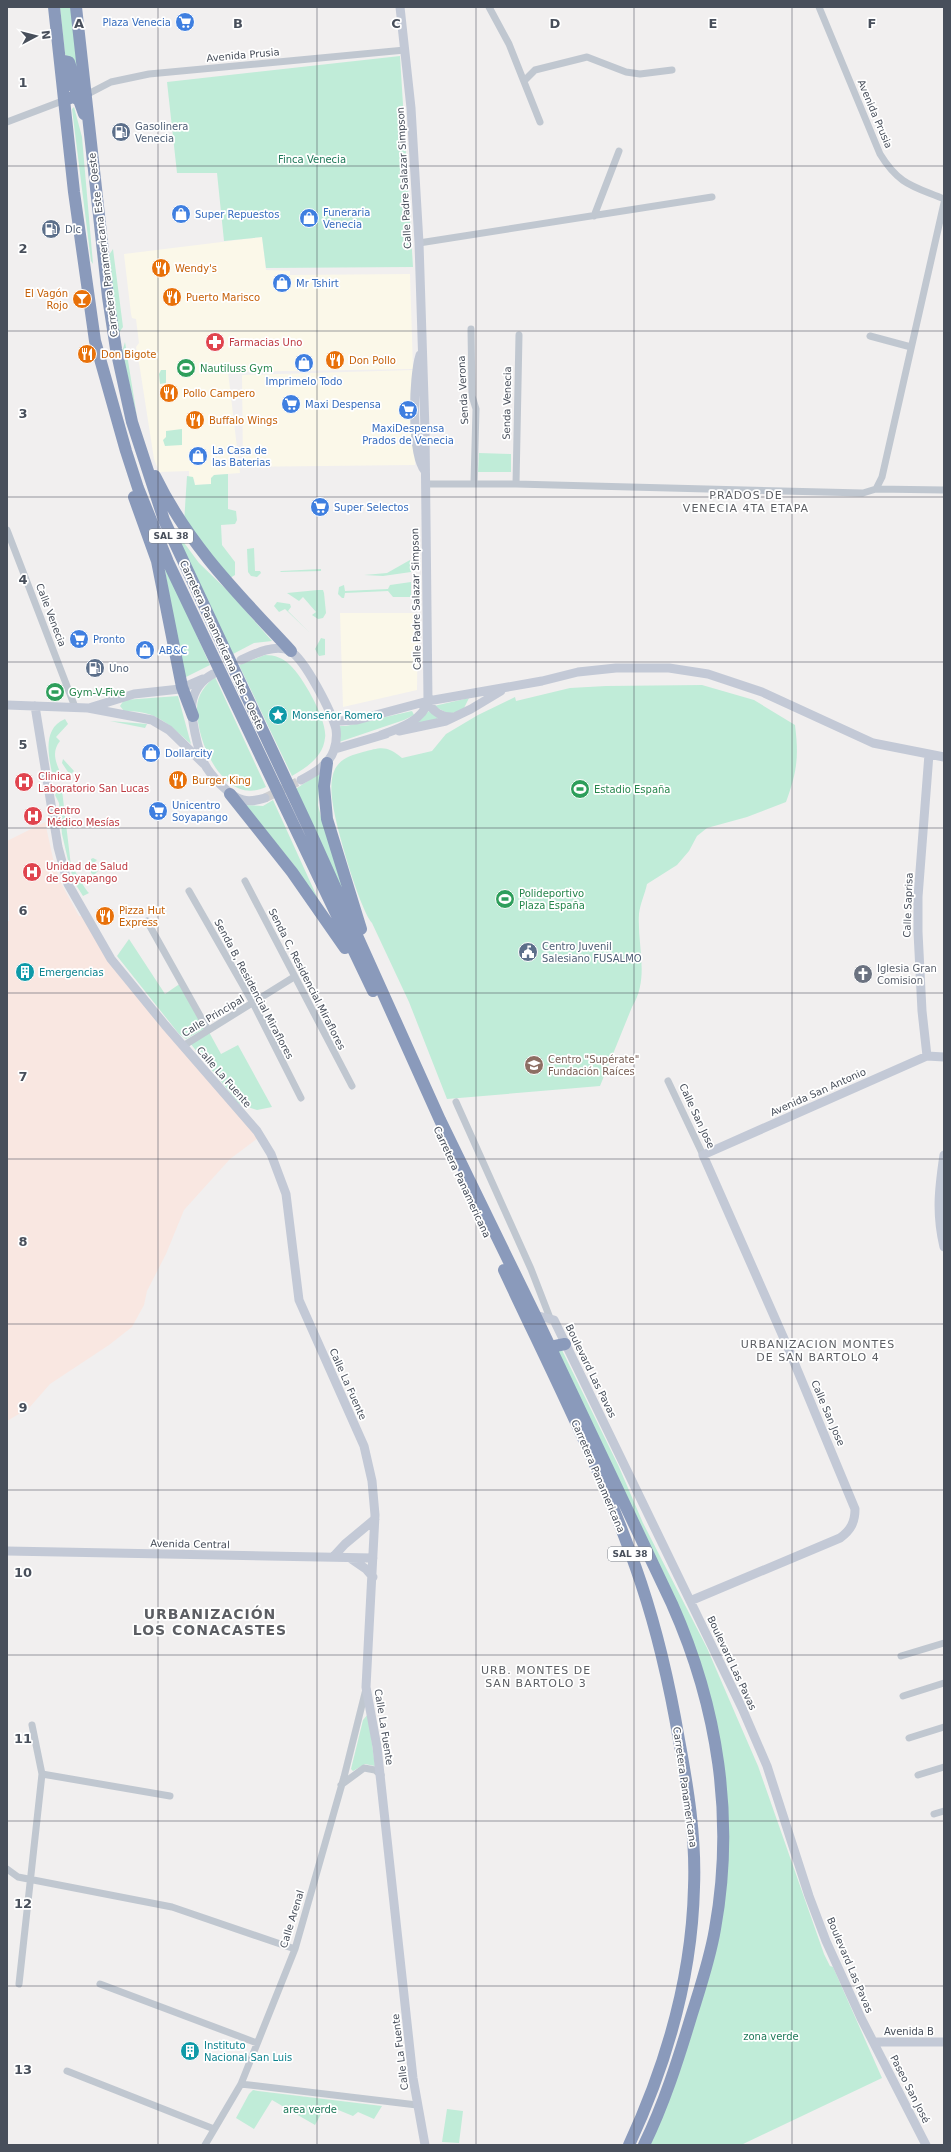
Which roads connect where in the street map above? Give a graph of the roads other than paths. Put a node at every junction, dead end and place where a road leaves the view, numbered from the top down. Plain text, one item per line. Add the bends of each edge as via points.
1 (54, 7) edge
2 (76, 7) edge
3 (400, 7) edge
4 (489, 7) edge
5 (819, 7) edge
6 (405, 50) junction
7 (60, 60) junction
8 (672, 70) dead end
9 (524, 81) junction
10 (86, 95) junction
11 (65, 100) junction
12 (7, 122) edge
13 (540, 122) dead end
14 (619, 151) dead end
15 (95, 179) junction
16 (712, 197) dead end
17 (944, 199) edge
18 (944, 203) edge
19 (594, 216) junction
20 (419, 243) junction
21 (471, 329) dead end
22 (519, 335) dead end
23 (870, 336) dead end
24 (95, 341) junction
25 (911, 347) junction
26 (422, 348) junction
27 (415, 382) junction
28 (132, 422) junction
29 (425, 430) junction
30 (425, 472) junction
31 (474, 483) junction
32 (426, 484) junction
33 (516, 484) junction
34 (876, 489) junction
35 (944, 490) edge
36 (7, 530) edge
37 (291, 651) junction
38 (241, 660) dead end
39 (507, 687) junction
40 (182, 688) junction
41 (428, 701) junction
42 (7, 705) edge
43 (35, 706) junction
44 (75, 707) junction
45 (88, 708) junction
46 (193, 716) junction
47 (457, 716) junction
48 (332, 718) junction
49 (381, 735) junction
50 (334, 749) junction
51 (929, 754) junction
52 (944, 757) edge
53 (327, 763) junction
54 (204, 764) junction
55 (301, 780) tunnel mouth
56 (230, 794) junction
57 (265, 798) tunnel mouth
58 (246, 881) dead end
59 (189, 891) dead end
60 (146, 921) dead end
61 (294, 977) junction
62 (377, 1000) junction
63 (252, 1003) junction
64 (397, 1026) junction
65 (208, 1030) junction
66 (183, 1046) junction
67 (926, 1056) junction
68 (944, 1058) edge
69 (668, 1081) dead end
70 (352, 1086) dead end
71 (301, 1098) dead end
72 (456, 1102) dead end
73 (703, 1155) junction
74 (944, 1155) edge
75 (944, 1247) edge
76 (535, 1315) junction
77 (550, 1318) junction
78 (566, 1344) junction
79 (550, 1347) junction
80 (375, 1519) junction
81 (7, 1551) edge
82 (334, 1557) junction
83 (350, 1558) junction
84 (373, 1558) junction
85 (373, 1577) junction
86 (690, 1601) junction
87 (944, 1643) edge
88 (901, 1656) dead end
89 (944, 1683) edge
90 (366, 1687) junction
91 (903, 1696) dead end
92 (32, 1725) dead end
93 (944, 1727) edge
94 (909, 1738) dead end
95 (944, 1767) edge
96 (42, 1774) junction
97 (380, 1775) junction
98 (918, 1775) dead end
99 (341, 1785) junction
100 (170, 1796) dead end
101 (944, 1811) edge
102 (934, 1814) dead end
103 (7, 1869) edge
104 (30, 1878) junction
105 (294, 1949) junction
106 (19, 1984) dead end
107 (100, 1984) dead end
108 (874, 2042) junction
109 (944, 2042) edge
110 (257, 2043) junction
111 (67, 2071) dead end
112 (241, 2084) junction
113 (417, 2105) junction
114 (214, 2129) junction
115 (205, 2145) edge
116 (425, 2145) edge
117 (629, 2145) edge
118 (644, 2145) edge
119 (926, 2145) edge

1 - 7 highway, Carretera Panamericana Este - Oeste / SAL 38
2 - 10 highway, Carretera Panamericana Este - Oeste / SAL 38
3 - 6 street, Calle Padre Salazar Simpson
4 - 9 street via 510,44
5 - 17 street, Avenida Prusia via 880,154 891,171 902,181
6 - 10 street, Avenida Prusia via 150,74 111,82
6 - 20 street, Calle Padre Salazar Simpson
7 - 10 highway via 69,62 73,86 79,93
7 - 11 highway, Carretera Panamericana Este - Oeste / SAL 38
8 - 9 street via 640,74 626,72 587,57 535,70
9 - 13 street
10 - 15 highway, Carretera Panamericana Este - Oeste / SAL 38
11 - 12 street
11 - 15 highway via 76,98 82,106 92,175
11 - 24 highway, Carretera Panamericana Este - Oeste / SAL 38 via 75,200
14 - 19 street
15 - 28 highway, Carretera Panamericana Este - Oeste / SAL 38 via 108,297
16 - 19 street
18 - 25 street
19 - 20 street
20 - 26 street, Calle Padre Salazar Simpson
21 - 31 street, Senda Verona via 472,396 476,409
22 - 33 street, Senda Venecia
23 - 25 street
24 - 40 highway via 98,371 116,439 140,518 157,561
24 - 62 highway, Carretera Panamericana Este - Oeste / SAL 38 via 138,488 166,555
25 - 34 street via 882,477
26 - 27 street, Calle Padre Salazar Simpson
26 - 29 street, Calle Padre Salazar Simpson
27 - 29 street via 419,387 420,416
27 - 30 street, Calle Padre Salazar Simpson via 418,459
28 - 37 highway via 159,484 187,532 219,574
28 - 64 highway, Carretera Panamericana Este - Oeste / SAL 38 via 152,487 173,541
29 - 30 street, Calle Padre Salazar Simpson
30 - 32 street, Calle Padre Salazar Simpson
31 - 32 street
31 - 33 street
32 - 41 street, Calle Padre Salazar Simpson
33 - 34 street via 863,493
34 - 35 street
36 - 44 street, Calle Venecia
37 - 38 street via 261,651
37 - 48 street via 308,671
39 - 41 street
39 - 47 street
39 - 51 street via 604,668 689,670 762,692 873,742
40 - 45 street via 134,694
40 - 46 highway
40 - 46 street via 210,675 200,685 194,697
41 - 47 street via 430,707 444,716
41 - 48 street via 357,720
41 - 49 street via 418,717
42 - 43 street
43 - 44 street
43 - 66 street, Calle La Fuente via 58,847 68,884 111,958
44 - 45 street
45 - 54 street via 159,723
46 - 54 street
47 - 49 street via 446,721
48 - 50 street via 336,730
49 - 50 street
50 - 53 street
51 - 52 street
51 - 67 street, Calle Saprisa via 918,897 921,1004
53 - 55 street
53 - 64 highway via 324,786 327,819 361,929
54 - 56 street
56 - 57 street via 251,801
56 - 62 highway via 334,929
58 - 61 street, Senda C, Residencial Miraflores
59 - 63 street, Senda B, Residencial Miraflores
60 - 65 street
61 - 63 street, Calle Principal
61 - 70 street, Senda C, Residencial Miraflores
62 - 117 highway, Carretera Panamericana / SAL 38 via 595,1466 640,1581 670,1691 692,1827 692,1918 683,1987 673,2027 653,2088
63 - 65 street, Calle Principal
63 - 71 street, Senda B, Residencial Miraflores
64 - 76 highway, Carretera Panamericana / SAL 38 via 489,1224
65 - 66 street, Calle Principal
66 - 80 street, Calle La Fuente via 257,1131 278,1167 286,1194 299,1300 364,1446 372,1481
67 - 68 street
67 - 73 street, Avenida San Antonio
69 - 73 street, Calle San Jose
72 - 77 street via 532,1269
73 - 86 street, Calle San Jose via 856,1509 853,1524 840,1538
74 - 75 street via 937,1197 939,1226
76 - 77 street
76 - 79 highway, Carretera Panamericana / SAL 38
77 - 78 street, Boulevard Las Pavas via 554,1320
78 - 79 highway
78 - 86 street, Boulevard Las Pavas
79 - 118 highway, Carretera Panamericana / SAL 38 via 687,1637 706,1699 720,1766 724,1848 715,1931 673,2074
80 - 82 street via 344,1544
80 - 84 street, Calle La Fuente
81 - 82 street, Avenida Central
82 - 83 street, Avenida Central
83 - 84 street, Avenida Central
83 - 85 street
84 - 85 street, Calle La Fuente
85 - 90 street, Calle La Fuente
86 - 108 street, Boulevard Las Pavas via 767,1766 826,1941 860,2018
87 - 88 street
89 - 91 street
90 - 97 street, Calle La Fuente
90 - 99 street, Calle Arenal
92 - 96 street
93 - 94 street
95 - 98 street
96 - 100 street
96 - 104 street
97 - 99 street via 375,1770 364,1768
97 - 113 street, Calle La Fuente
99 - 105 street, Calle Arenal
101 - 102 street
103 - 104 street via 18,1877
104 - 105 street via 172,1907
104 - 106 street
105 - 110 street, Calle Arenal
107 - 110 street
108 - 109 street, Avenida B
108 - 119 street, Paseo San José
110 - 112 street, Calle Arenal
111 - 114 street
112 - 113 street
112 - 114 street, Calle Arenal
113 - 116 street, Calle La Fuente
114 - 115 street, Calle Arenal

